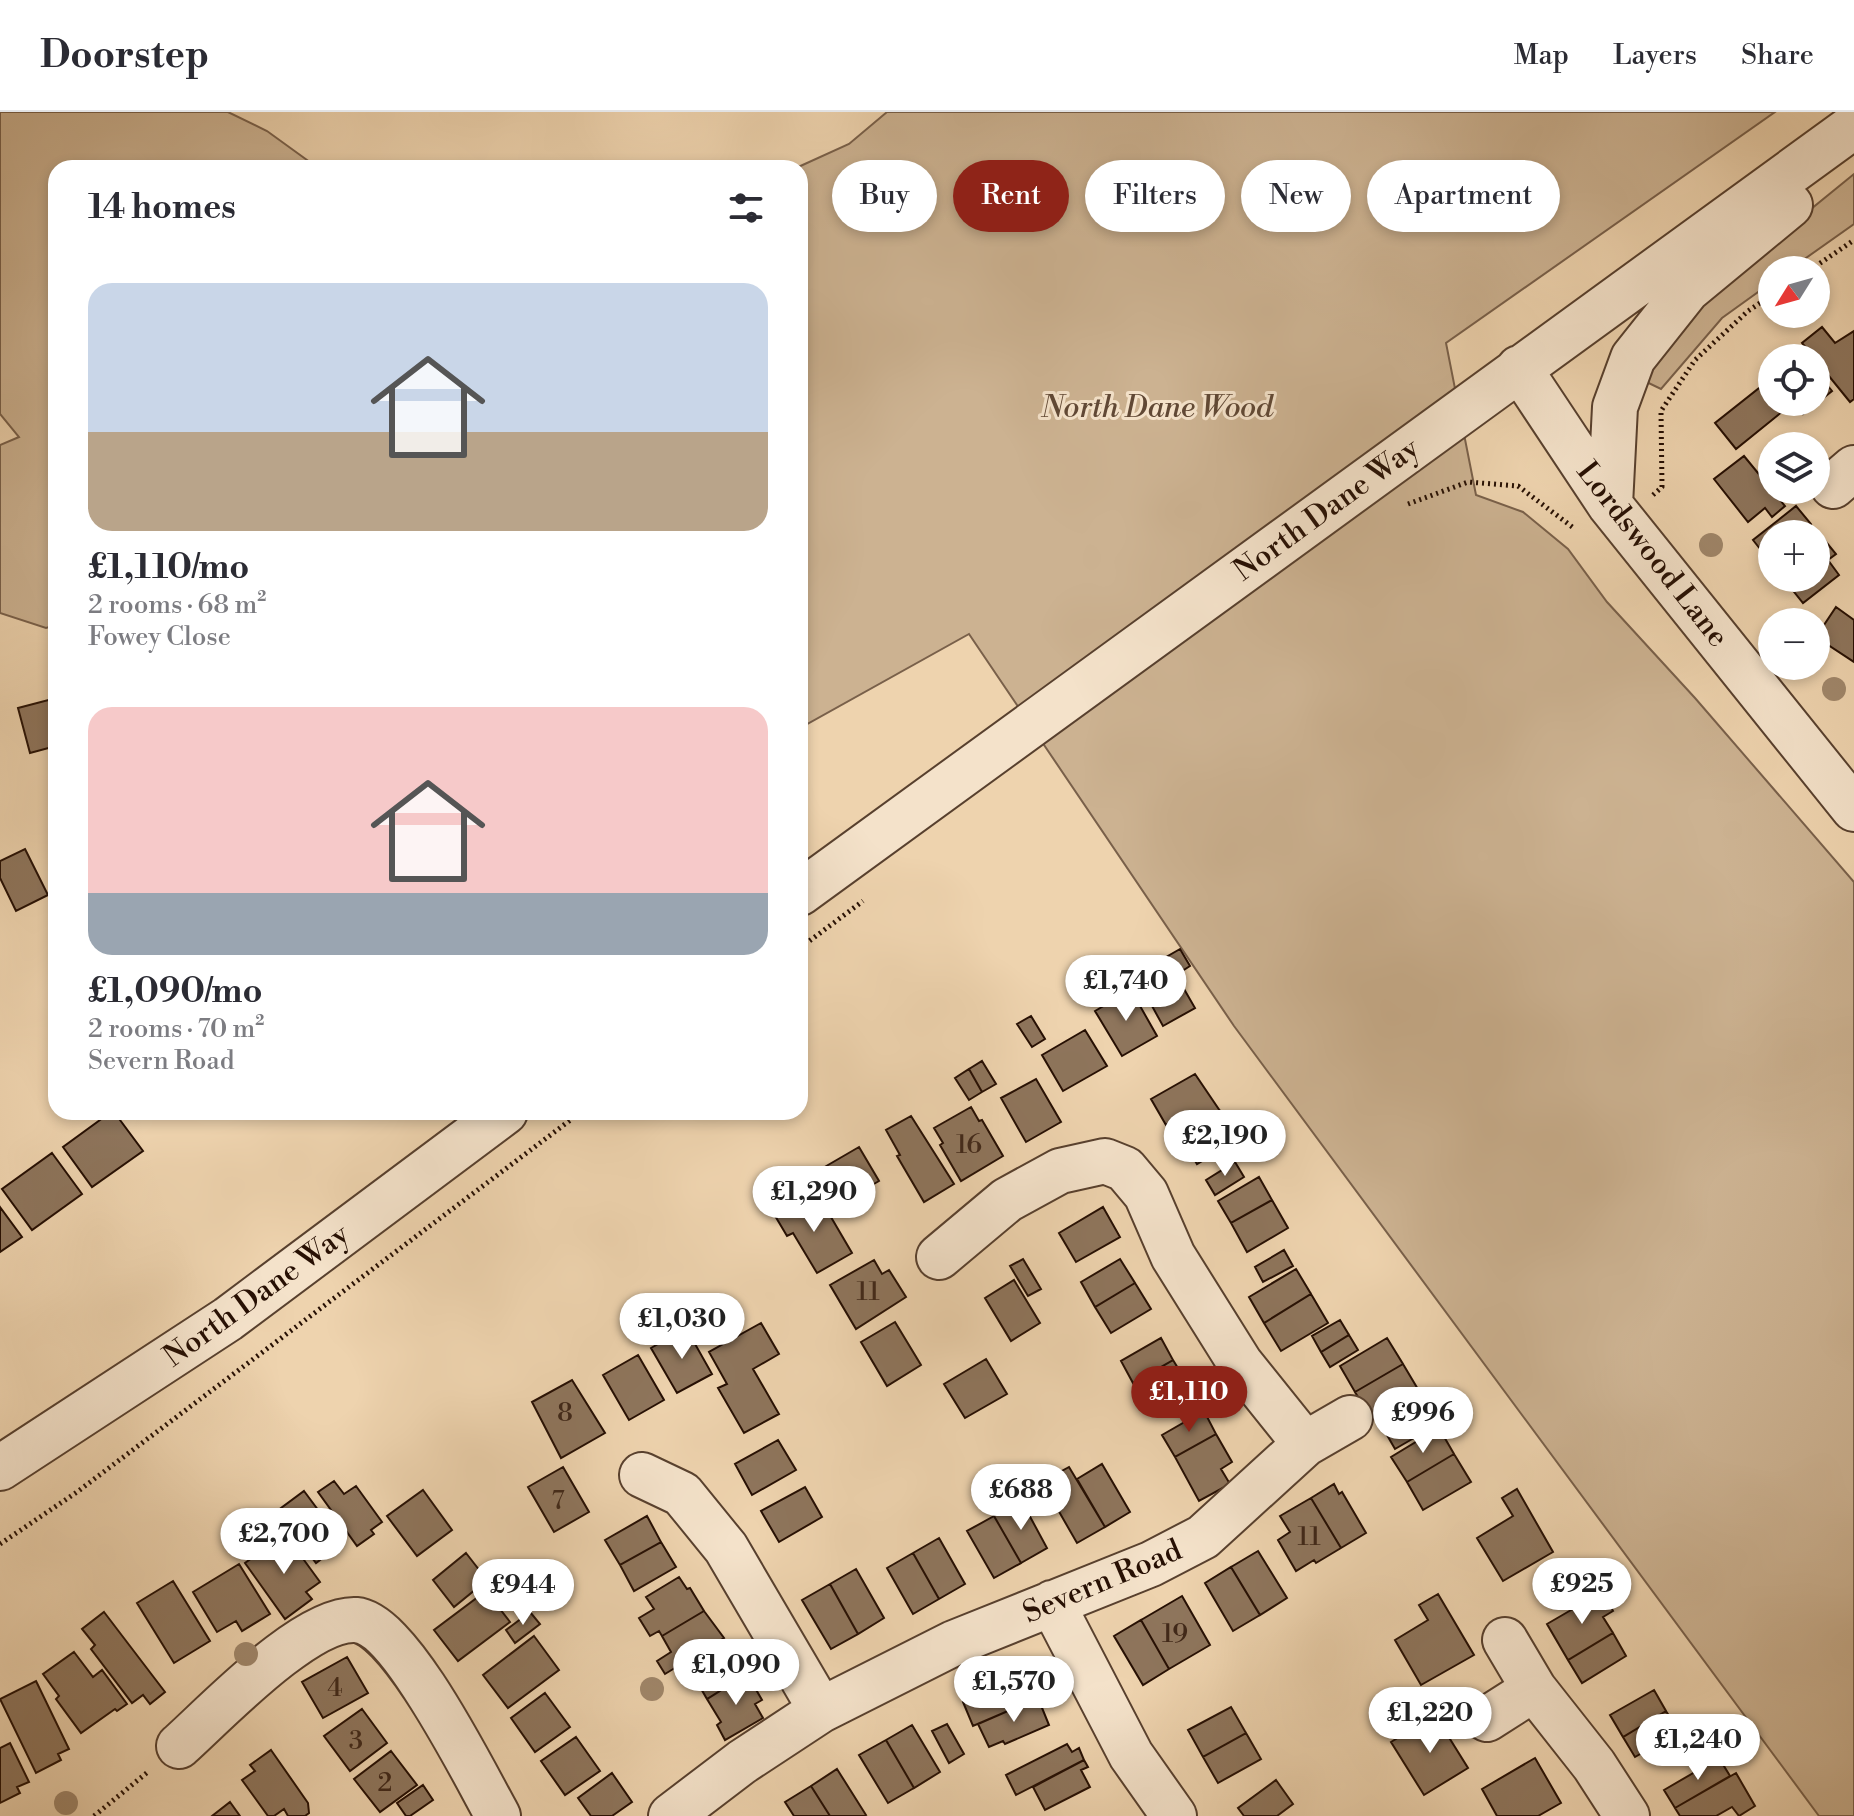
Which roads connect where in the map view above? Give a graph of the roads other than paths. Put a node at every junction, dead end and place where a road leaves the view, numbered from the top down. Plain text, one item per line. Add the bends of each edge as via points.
1 (1854, 128) edge
2 (1519, 368) junction
3 (1612, 514) junction
4 (1854, 809) edge
5 (808, 887) edge
6 (494, 1120) edge
7 (939, 1257) dead end
8 (1350, 1418) dead end
9 (1305, 1444) junction
10 (0, 1468) edge
11 (642, 1475) dead end
12 (1052, 1603) junction
13 (1505, 1640) dead end
14 (1534, 1689) junction
15 (821, 1710) junction
16 (1487, 1719) dead end
17 (179, 1746) road end
18 (498, 1816) edge
19 (671, 1816) edge
20 (1174, 1816) edge
21 (1627, 1816) edge

1 - 2 street, North Dane Way
1 - 3 street via 1786,209 1687,290 1633,358 1615,407
2 - 3 street, Lordswood Lane
2 - 5 street, North Dane Way
3 - 4 street, Lordswood Lane
6 - 10 street, North Dane Way via 228,1319
7 - 9 street via 1007,1200 1060,1171 1105,1161 1125,1169 1146,1194 1173,1256 1240,1363
8 - 9 street, Severn Road
9 - 12 street, Severn Road via 1203,1537
11 - 15 street via 682,1494 726,1548
12 - 15 street, Severn Road via 954,1643
12 - 20 street via 1131,1755
13 - 14 street
14 - 16 street
14 - 21 street
15 - 19 street, Severn Road
17 - 18 street via 282,1654 324,1626 358,1620 381,1632 402,1655

